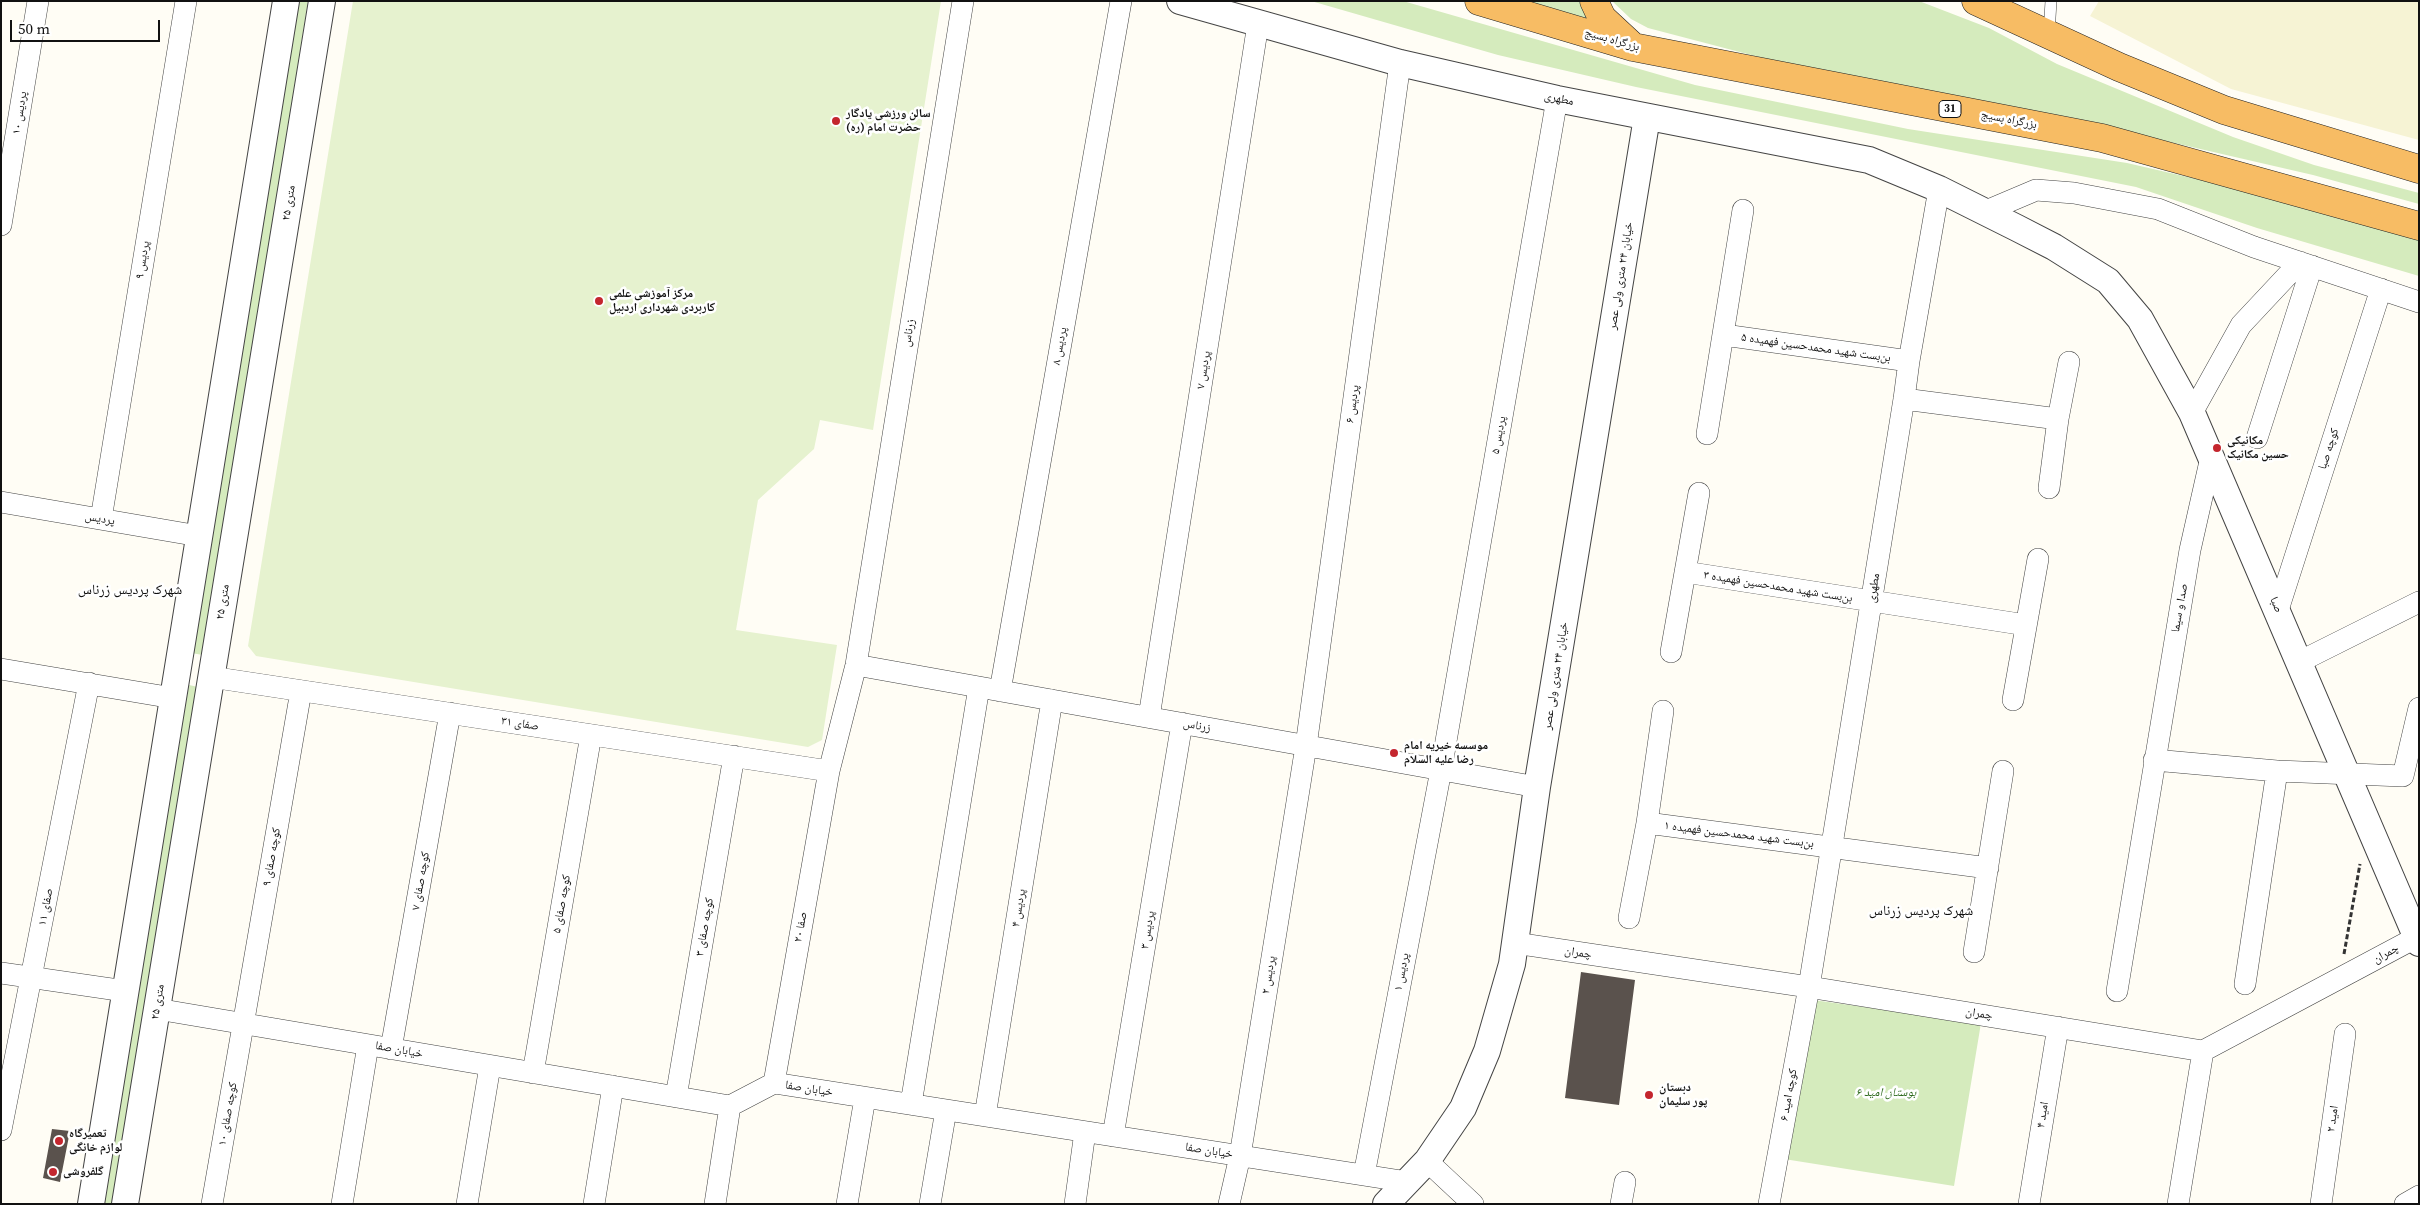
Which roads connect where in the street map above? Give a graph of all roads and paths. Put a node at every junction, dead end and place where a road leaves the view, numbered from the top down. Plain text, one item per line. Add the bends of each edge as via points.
1 (38, 1) edge
2 (186, 1) edge
3 (286, 1) edge
4 (322, 1) edge
5 (963, 1) edge
6 (1121, 1) edge
7 (1180, 1) edge
8 (1479, 1) edge
9 (1594, 1) edge
10 (1976, 1) edge
11 (2051, 1) edge
12 (1258, 24) junction
13 (2049, 36) junction
14 (1633, 47) junction
15 (1400, 63) junction
16 (1557, 99) junction
17 (1647, 117) junction
18 (2419, 169) edge
19 (1938, 189) junction
20 (1743, 210) dead end
21 (1984, 212) junction
22 (1, 225) edge
23 (2419, 226) edge
24 (2306, 264) junction
25 (2108, 281) joint
26 (2381, 289) junction
27 (2419, 302) edge
28 (1724, 335) junction
29 (1909, 361) junction
30 (2069, 362) dead end
31 (1904, 399) junction
32 (2192, 413) junction
33 (2058, 419) junction
34 (1707, 434) dead end
35 (2257, 438) dead end
36 (2211, 457) junction
37 (2048, 488) dead end
38 (1698, 493) dead end
39 (1, 502) edge
40 (101, 519) junction
41 (199, 536) junction
42 (2038, 559) dead end
43 (1685, 572) junction
44 (1872, 601) junction
45 (2419, 602) edge
46 (2278, 610) junction
47 (2026, 625) junction
48 (1671, 652) dead end
49 (2299, 662) junction
50 (856, 665) junction
51 (1, 669) edge
52 (177, 672) junction
53 (211, 677) junction
54 (89, 684) junction
55 (979, 687) junction
56 (301, 691) junction
57 (1000, 691) junction
58 (173, 698) junction
59 (1052, 700) junction
60 (2013, 700) dead end
61 (2419, 708) edge
62 (1663, 711) dead end
63 (450, 713) junction
64 (1149, 717) junction
65 (1182, 723) junction
66 (592, 735) junction
67 (1306, 746) junction
68 (734, 756) junction
69 (2154, 760) junction
70 (829, 770) junction
71 (1441, 770) junction
72 (2003, 771) dead end
73 (2277, 771) junction
74 (2346, 774) junction
75 (1537, 787) junction
76 (1647, 823) junction
77 (1831, 847) junction
78 (2360, 861) dead end
79 (1988, 868) junction
80 (1629, 918) dead end
81 (2418, 939) edge
82 (1515, 943) junction
83 (1974, 952) dead end
84 (1, 973) edge
85 (32, 978) junction
86 (2340, 979) junction
87 (2245, 984) dead end
88 (1809, 987) junction
89 (125, 991) junction
90 (2117, 991) dead end
91 (157, 1009) junction
92 (244, 1024) junction
93 (2058, 1027) junction
94 (2345, 1034) dead end
95 (368, 1045) junction
96 (392, 1049) junction
97 (2202, 1052) junction
98 (490, 1066) junction
99 (533, 1073) junction
100 (774, 1083) junction
101 (613, 1086) junction
102 (676, 1097) junction
103 (865, 1098) junction
104 (911, 1104) junction
105 (730, 1106) junction
106 (946, 1110) junction
107 (985, 1116) junction
108 (1, 1130) edge
109 (1085, 1132) junction
110 (1113, 1136) junction
111 (1240, 1156) junction
112 (1427, 1161) junction
113 (1364, 1175) junction
114 (1408, 1182) junction
115 (1625, 1182) dead end
116 (2419, 1196) edge
117 (91, 1204) edge
118 (125, 1204) edge
119 (212, 1204) edge
120 (342, 1204) edge
121 (467, 1204) edge
122 (594, 1204) edge
123 (714, 1204) edge
124 (847, 1204) edge
125 (930, 1204) edge
126 (1075, 1204) edge
127 (1228, 1204) edge
128 (1386, 1204) edge
129 (1473, 1204) edge
130 (1621, 1204) edge
131 (1770, 1204) edge
132 (2029, 1204) edge
133 (2178, 1204) edge
134 (2321, 1204) edge
135 (2404, 1204) edge

1 - 22 street, پردیس ۱۰
2 - 40 street, پردیس ۹
3 - 41 street
4 - 53 street, ۲۵ متری
5 - 50 street, زرناس
6 - 57 street, پردیس ۸
7 - 12 street, مطهری
8 - 14 highway, بزرگراه بسیج / 31
9 - 14 highway via 1602,18
10 - 13 highway
11 - 13 lane
12 - 15 street, مطهری
12 - 64 street, پردیس ۷
13 - 18 highway via 2224,110
14 - 23 highway, بزرگراه بسیج / 31 via 2102,138
15 - 16 street, مطهری
15 - 67 street, پردیس ۶
16 - 17 street, مطهری
16 - 71 street, پردیس ۵
17 - 19 street, مطهری via 1869,160
17 - 75 street, خیابان ۲۴ متری ولی عصر
19 - 21 street, مطهری
19 - 29 street, مطهری
20 - 28 street, بن‌بست شهید محمدحسین فهمیده ۵
21 - 24 street via 2036,190 2074,193 2158,209
21 - 25 street, مطهری via 2054,247
24 - 26 street
24 - 32 street via 2241,325
24 - 35 street
25 - 32 street, صبا via 2140,319
26 - 27 street
26 - 46 street, کوچه صبا
28 - 29 street, بن‌بست شهید محمدحسین فهمیده ۵
28 - 34 street, بن‌بست شهید محمدحسین فهمیده ۵
29 - 31 street, مطهری
30 - 33 street
31 - 33 street
31 - 44 street, مطهری
32 - 36 street, صبا
33 - 37 street
36 - 46 street, صبا
36 - 69 street, صدا و سیما via 2190,550
38 - 43 street, بن‌بست شهید محمدحسین فهمیده ۳
39 - 40 street, پردیس
40 - 41 street, پردیس
41 - 52 street
42 - 47 street
43 - 44 street, بن‌بست شهید محمدحسین فهمیده ۳
43 - 48 street, بن‌بست شهید محمدحسین فهمیده ۳
44 - 47 street, بن‌بست شهید محمدحسین فهمیده ۳
44 - 77 street, مطهری
45 - 49 street
46 - 49 street, صبا
47 - 60 street
49 - 74 street, صبا
50 - 55 street, زرناس
50 - 70 street, زرناس
51 - 54 street
52 - 53 street
52 - 58 street
53 - 56 street, صفای ۳۱
53 - 91 street, ۲۵ متری
54 - 58 street
54 - 85 street, صفای ۱۱
55 - 57 street, زرناس
55 - 104 street
56 - 63 street, صفای ۳۱
56 - 92 street, کوچه صفای ۹
57 - 59 street, زرناس
58 - 89 street
59 - 64 street, زرناس
59 - 107 street, پردیس ۴
61 - 74 street via 2402,776
62 - 76 street, بن‌بست شهید محمدحسین فهمیده ۱
63 - 66 street, صفای ۳۱
63 - 96 street, کوچه صفای ۷
64 - 65 street, زرناس
65 - 67 street, زرناس
65 - 110 street, پردیس ۳
66 - 68 street, صفای ۳۱
66 - 99 street, کوچه صفای ۵
67 - 71 street, زرناس
67 - 111 street, پردیس ۲
68 - 70 street, صفای ۳۱
68 - 102 street, کوچه صفای ۳
69 - 73 street
69 - 90 street, صدا و سیما
70 - 100 street, صفا ۲۰
71 - 75 street, زرناس
71 - 113 street, پردیس ۱
72 - 79 street
73 - 74 street
73 - 87 street
74 - 81 street, صبا
75 - 82 street, خیابان ۲۴ متری ولی عصر
76 - 77 street, بن‌بست شهید محمدحسین فهمیده ۱
76 - 80 street, بن‌بست شهید محمدحسین فهمیده ۱
77 - 79 street, بن‌بست شهید محمدحسین فهمیده ۱
77 - 88 street, مطهری
78 - 86 path
79 - 83 street
81 - 86 street, چمران
82 - 88 street, چمران
82 - 112 street, خیابان ۲۴ متری ولی عصر via 1487,1051 1463,1108
84 - 85 street
85 - 89 street
85 - 108 street, صفای ۱۱
86 - 97 street, چمران
88 - 93 street, چمران
88 - 131 street, کوچه امید ۶
89 - 117 street
91 - 92 street, خیابان صفا
91 - 118 street, ۲۵ متری
92 - 95 street, خیابان صفا
92 - 119 street, کوچه صفای ۱۰
93 - 97 street, چمران
93 - 132 street, امید ۴
94 - 134 street, امید ۲
95 - 96 street, خیابان صفا
95 - 120 street
96 - 98 street, خیابان صفا
97 - 133 street
98 - 99 street, خیابان صفا
98 - 121 street
99 - 101 street, خیابان صفا
100 - 103 street, خیابان صفا
100 - 105 street, خیابان صفا
101 - 102 street, خیابان صفا
101 - 122 street
102 - 105 street, خیابان صفا
103 - 104 street, خیابان صفا
103 - 124 street
104 - 106 street, خیابان صفا
105 - 123 street
106 - 107 street, خیابان صفا
106 - 125 street
107 - 109 street, خیابان صفا
109 - 110 street, خیابان صفا
109 - 126 street
110 - 111 street, خیابان صفا
111 - 113 street, خیابان صفا
111 - 127 street, پردیس ۲
112 - 114 street, خیابان ۲۴ متری ولی عصر
112 - 129 street
113 - 114 street, خیابان صفا
114 - 128 street, خیابان ۲۴ متری ولی عصر
115 - 130 street
116 - 135 street

